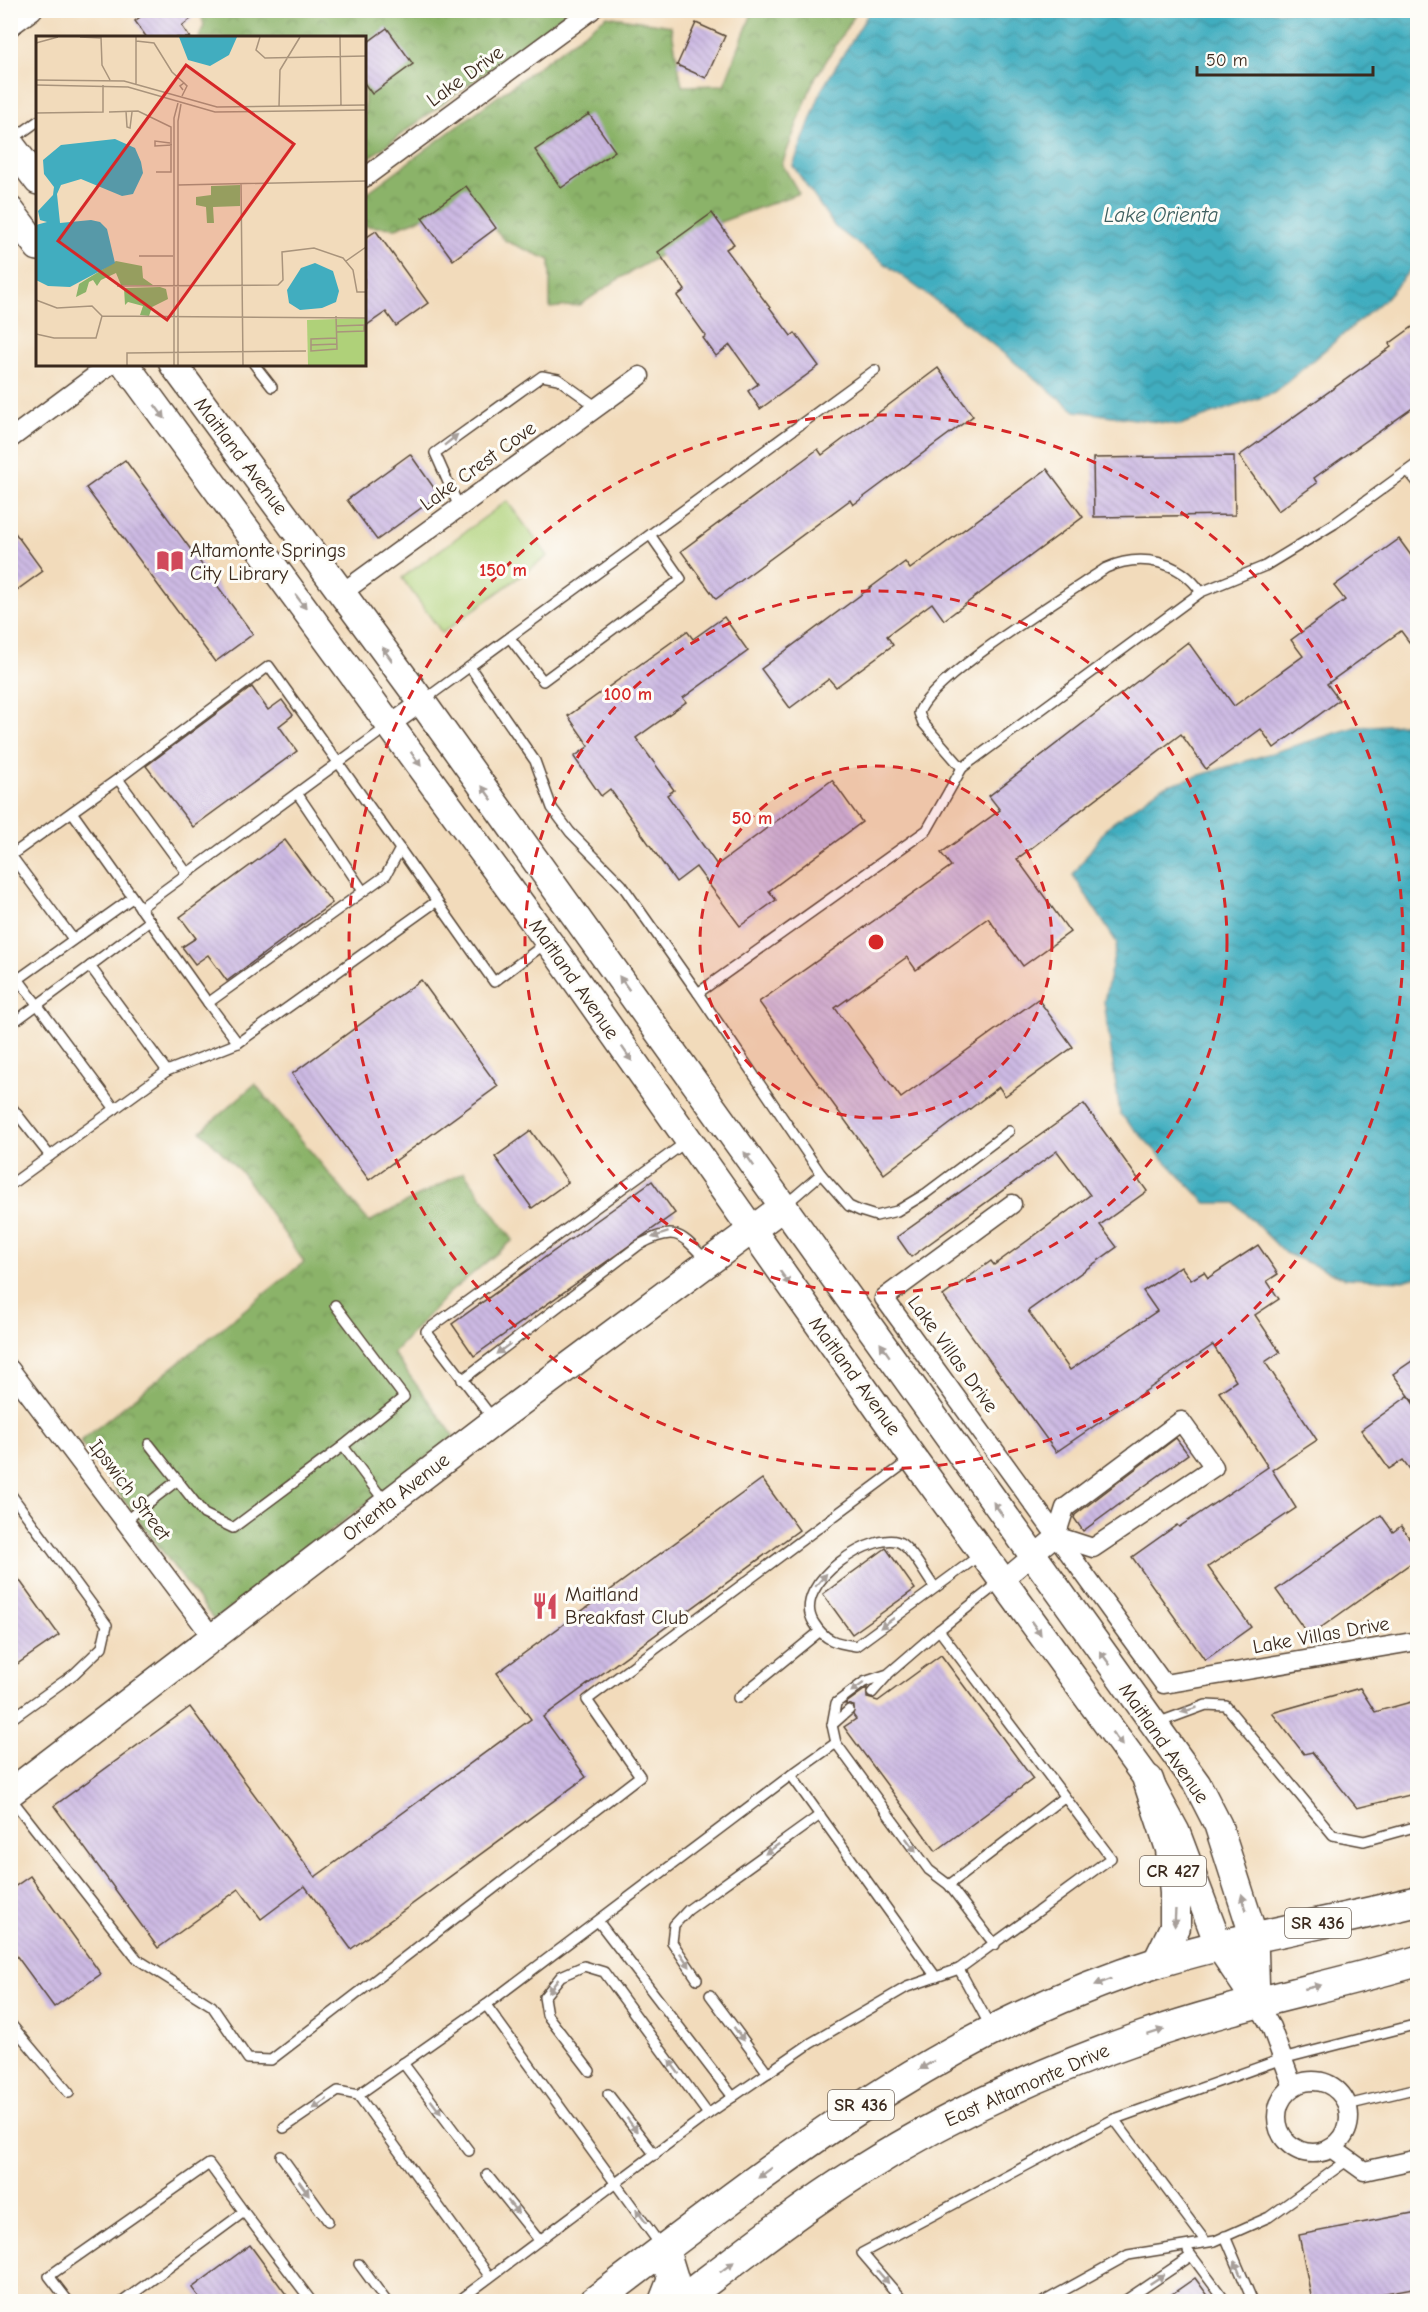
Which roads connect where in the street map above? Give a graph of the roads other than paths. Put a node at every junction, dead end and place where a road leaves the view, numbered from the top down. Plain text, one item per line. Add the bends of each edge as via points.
1 (33, 10) edge
2 (592, 10) edge
3 (10, 27) edge
4 (36, 123) edge
5 (10, 143) edge
6 (366, 177) edge
7 (36, 178) edge
8 (12, 215) edge
9 (36, 245) edge
10 (108, 366) edge
11 (126, 366) edge
12 (174, 366) edge
13 (256, 366) edge
14 (875, 370) dead end
15 (640, 376) dead end
16 (272, 387) dead end
17 (597, 407) junction
18 (10, 439) edge
19 (1418, 463) edge
20 (1408, 471) junction
21 (1418, 483) edge
22 (459, 507) junction
23 (651, 536) junction
24 (343, 592) junction
25 (1201, 592) junction
26 (510, 638) junction
27 (470, 667) junction
28 (422, 702) junction
29 (391, 724) junction
30 (339, 763) junction
31 (962, 768) junction
32 (118, 779) junction
33 (297, 793) junction
34 (72, 812) junction
35 (400, 849) junction
36 (11, 856) edge
37 (187, 873) junction
38 (363, 891) junction
39 (132, 898) junction
40 (437, 901) junction
41 (140, 908) junction
42 (150, 921) junction
43 (73, 939) junction
44 (548, 941) junction
45 (90, 966) junction
46 (10, 968) edge
47 (14, 982) edge
48 (698, 993) junction
49 (208, 1003) junction
50 (37, 1005) junction
51 (10, 1025) edge
52 (238, 1043) junction
53 (167, 1071) junction
54 (10, 1106) edge
55 (115, 1109) junction
56 (1009, 1131) dead end
57 (687, 1140) junction
58 (50, 1156) junction
59 (821, 1174) junction
60 (10, 1185) edge
61 (1012, 1204) dead end
62 (784, 1206) junction
63 (751, 1231) junction
64 (707, 1261) junction
65 (335, 1305) dead end
66 (10, 1369) edge
67 (462, 1380) junction
68 (495, 1421) junction
69 (149, 1444) dead end
70 (343, 1446) junction
71 (913, 1458) junction
72 (178, 1480) junction
73 (10, 1493) edge
74 (386, 1504) junction
75 (124, 1521) junction
76 (1056, 1536) junction
77 (982, 1553) junction
78 (1032, 1557) junction
79 (1002, 1581) junction
80 (934, 1588) junction
81 (939, 1630) junction
82 (819, 1632) junction
83 (213, 1638) junction
84 (1418, 1641) edge
85 (888, 1674) junction
86 (872, 1693) dead end
87 (738, 1698) dead end
88 (849, 1710) dead end
89 (10, 1720) edge
90 (832, 1725) junction
91 (1153, 1725) junction
92 (836, 1743) junction
93 (792, 1775) junction
94 (1148, 1780) junction
95 (10, 1795) edge
96 (1064, 1797) junction
97 (820, 1815) junction
98 (1418, 1826) edge
99 (949, 1886) junction
100 (1418, 1901) edge
101 (598, 1921) junction
102 (1254, 1937) junction
103 (995, 1945) junction
104 (1219, 1946) junction
105 (1418, 1961) edge
106 (1158, 1962) junction
107 (959, 1969) junction
108 (936, 1977) junction
109 (698, 1979) dead end
110 (710, 1995) dead end
111 (1256, 2001) junction
112 (486, 2005) junction
113 (10, 2023) edge
114 (1418, 2024) edge
115 (993, 2030) junction
116 (1282, 2059) junction
117 (403, 2064) junction
118 (590, 2071) dead end
119 (768, 2073) junction
120 (1293, 2086) junction
121 (1418, 2088) edge
122 (69, 2093) dead end
123 (608, 2094) dead end
124 (358, 2095) junction
125 (733, 2097) junction
126 (1347, 2105) junction
127 (708, 2114) junction
128 (1114, 2119) junction
129 (284, 2128) dead end
130 (1332, 2148) junction
131 (469, 2151) dead end
132 (655, 2155) junction
133 (280, 2156) dead end
134 (1418, 2159) edge
135 (1348, 2160) junction
136 (487, 2175) dead end
137 (617, 2184) junction
138 (244, 2212) junction
139 (328, 2221) dead end
140 (1225, 2236) junction
141 (539, 2240) junction
142 (1206, 2242) junction
143 (1183, 2245) junction
144 (664, 2250) junction
145 (1191, 2256) junction
146 (359, 2264) dead end
147 (490, 2277) junction
148 (134, 2298) edge
149 (69, 2301) edge
150 (122, 2301) edge
151 (312, 2301) edge
152 (387, 2301) edge
153 (457, 2301) edge
154 (594, 2301) edge
155 (664, 2301) edge
156 (680, 2301) edge
157 (904, 2301) edge
158 (1043, 2301) edge
159 (1123, 2301) edge
160 (1227, 2301) edge
161 (1253, 2301) edge

1 - 3 street
2 - 6 street, Lake Drive
4 - 5 lane
5 - 7 main road
8 - 9 main road
10 - 18 street
11 -> 29 main road, Maitland Avenue / CR 427
12 - 24 main road, Maitland Avenue / CR 427
13 - 16 lane
14 - 23 lane
15 - 17 street, Lake Crest Cove
17 - 22 street, Lake Crest Cove
22 -> 17 lane via 435,453 456,435 542,376 558,379
19 - 20 lane
20 - 21 lane
20 - 25 lane via 1334,524 1265,566
22 - 24 street, Lake Crest Cove
23 - 26 lane
23 - 26 lane via 681,579 543,681
28 -> 24 main road, Maitland Avenue / CR 427
25 - 31 lane
25 - 31 lane via 1192,578 1169,565 1125,560 1106,568 956,671 929,694 919,713
26 - 27 lane
27 - 28 lane
27 - 48 lane via 535,761 552,808 622,885
28 - 29 street
62 -> 28 main road, Maitland Avenue / CR 427
29 - 30 lane
29 -> 44 main road, Maitland Avenue / CR 427
30 - 32 lane via 269,666
30 - 33 lane
30 - 35 lane
31 - 48 lane via 927,830
32 - 34 lane
32 - 37 lane
33 - 37 lane
33 - 38 lane
34 - 36 lane
34 - 39 lane
35 - 38 lane via 386,875
35 - 40 lane
36 - 43 lane
37 - 41 lane
38 - 49 lane
39 - 41 lane
39 - 43 lane
40 - 44 lane via 494,982
40 - 52 lane
41 - 42 lane
42 - 45 lane
42 - 49 lane
43 - 47 lane
44 -> 57 main road, Maitland Avenue / CR 427
45 - 50 lane
45 - 53 lane
46 - 47 lane
47 - 50 lane
48 - 59 lane
49 - 52 lane
50 - 51 lane
50 - 55 lane
52 - 53 lane
53 - 55 lane
54 - 58 lane
55 - 58 lane
56 - 59 lane via 925,1194 897,1211 876,1216 849,1206
57 - 63 main road, Maitland Avenue / CR 427
57 - 67 lane via 426,1331
58 - 60 lane
59 - 62 lane
61 - 76 street, Lake Villas Drive via 884,1298
62 - 63 main road, Orienta Avenue
78 -> 62 main road, Maitland Avenue / CR 427
63 - 64 main road, Orienta Avenue
63 -> 71 main road, Maitland Avenue / CR 427
64 -> 67 lane via 683,1236 672,1232 660,1234 639,1245
64 - 68 main road, Orienta Avenue
65 - 70 lane via 404,1397
66 - 75 street, Ipswich Street
67 - 68 lane
68 - 74 main road, Orienta Avenue
69 - 72 lane
70 - 72 lane via 233,1528 204,1514
70 - 74 lane
71 - 77 main road, Maitland Avenue / CR 427
71 - 95 lane via 587,1700 640,1776 272,2060 248,2059 212,2006 137,1959
72 - 75 lane
73 - 89 lane via 107,1625 102,1647 74,1674
74 - 83 main road, Orienta Avenue
75 - 83 street, Ipswich Street
76 - 76 street via 1093,1548 1214,1467 1181,1421 1065,1508
76 - 78 street
76 - 84 street, Lake Villas Drive via 1164,1684
77 - 79 main road, Maitland Avenue / CR 427
77 - 80 lane
78 - 79 street
91 -> 78 main road, Maitland Avenue / CR 427
79 - 81 lane
79 -> 94 main road, Maitland Avenue / CR 427
80 -> 82 lane via 856,1646 832,1642
82 -> 80 lane via 808,1614 815,1586 825,1574 878,1540 901,1543
81 - 85 lane
81 - 96 lane
82 - 87 lane
83 - 95 main road, Orienta Avenue
85 - 86 lane
85 -> 90 lane via 864,1682 836,1703
88 - 90 lane
90 - 92 lane
98 -> 91 lane via 1364,1841 1333,1835 1226,1706 1206,1705
102 -> 91 main road, Maitland Avenue / CR 427 via 1218,1825 1197,1784
92 - 93 lane
92 -> 99 lane via 929,1870
93 - 97 lane
93 - 101 lane
94 - 104 main road, Maitland Avenue via 1176,1832
94 -> 106 main road, CR 427 via 1171,1849 1175,1893 1175,1927
96 - 99 lane
96 - 103 lane via 1111,1858
97 - 108 lane
97 -> 109 lane via 688,1910 674,1925 672,1942
99 - 103 lane
100 - 102 main road, SR 436
101 - 112 lane
101 - 125 lane
102 - 104 main road, SR 436
102 - 111 main road, Maitland Avenue / CR 427
103 - 107 lane
104 - 106 main road, SR 436
104 - 111 main road, Maitland Avenue
111 -> 105 main road, East Altamonte Drive / SR 436
106 -> 115 main road, SR 436 via 1077,1992
107 - 108 lane
107 - 115 lane
108 - 119 lane via 907,1987
110 -> 119 lane
111 - 116 street via 1271,2027
156 -> 111 main road, East Altamonte Drive / SR 436 via 824,2195 927,2131 1102,2051
112 - 117 lane
112 - 137 lane
113 - 122 lane
114 - 116 lane
115 -> 144 main road, SR 436 via 847,2114
116 - 120 street
116 - 128 lane
117 - 124 lane
117 -> 131 lane
127 -> 118 lane via 603,1972 584,1966 561,1976 544,1997 548,2015
119 - 125 lane
120 - 126 street via 1321,2081 1334,2087
120 - 130 street via 1277,2110 1276,2124 1282,2137 1305,2153
121 - 126 lane
123 -> 132 lane
124 -> 129 lane via 338,2091
124 - 147 lane
125 - 127 lane
126 - 130 street via 1348,2125 1343,2138
127 - 132 lane
128 - 142 lane
128 -> 157 lane via 862,2253
130 - 135 street
132 - 137 lane
133 -> 139 lane
134 - 135 street via 1364,2171
135 - 140 lane via 1269,2217
136 -> 141 lane
137 - 141 lane
144 -> 137 lane
138 - 148 lane
138 - 149 lane via 209,2164 49,2276
138 - 151 lane
140 - 142 lane
161 -> 140 lane
141 - 147 lane
142 - 143 lane
143 - 145 lane
143 - 158 lane via 1128,2255
144 - 154 main road, SR 436
144 - 155 main road via 673,2279
159 -> 145 lane
145 - 160 lane
146 - 152 lane
147 - 153 lane
148 - 150 lane

